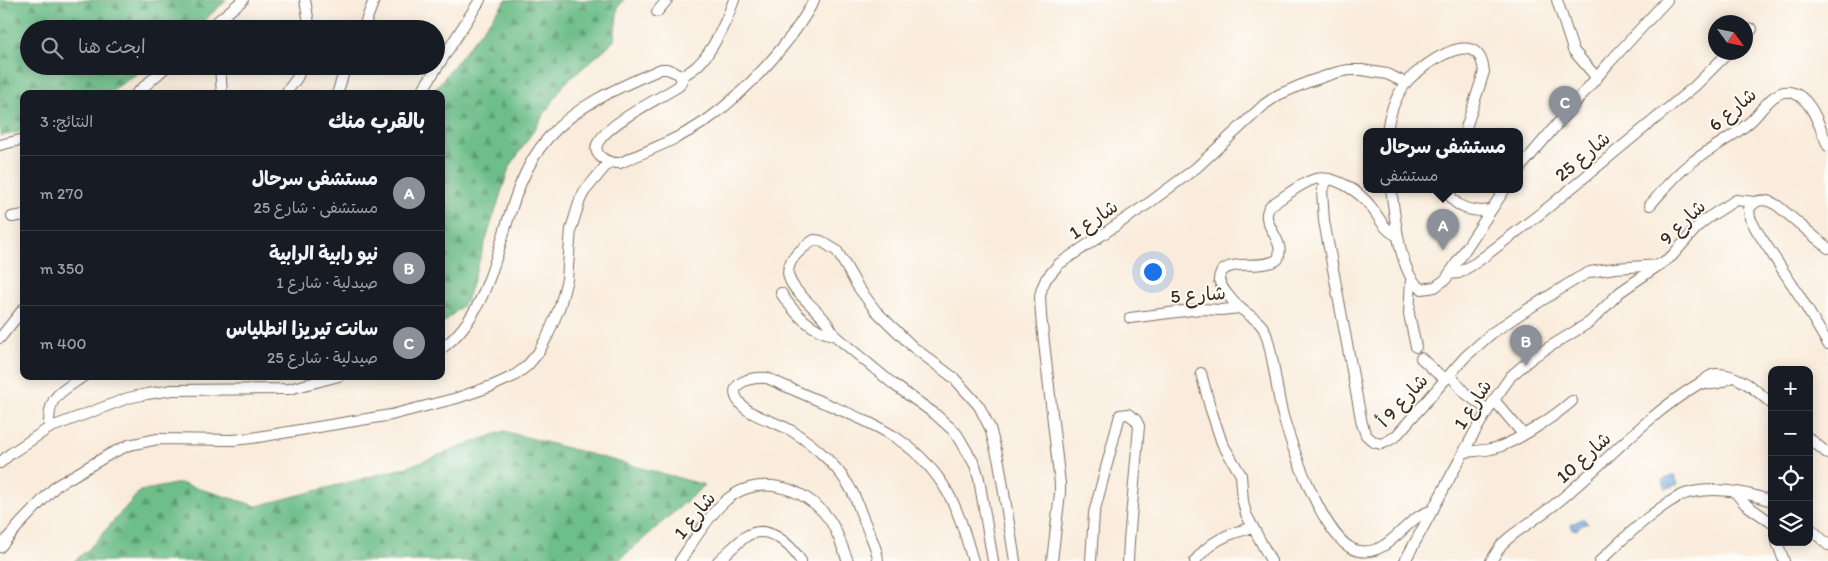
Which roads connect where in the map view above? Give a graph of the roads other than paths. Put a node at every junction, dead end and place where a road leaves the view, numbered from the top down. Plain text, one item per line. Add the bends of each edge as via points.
1 (243, 0) edge
2 (305, 0) edge
3 (374, 0) edge
4 (480, 0) edge
5 (667, 0) edge
6 (734, 0) edge
7 (814, 0) edge
8 (1557, 0) edge
9 (1666, 0) edge
10 (657, 12) dead end
11 (221, 20) edge
12 (308, 20) edge
13 (366, 20) edge
14 (445, 55) edge
15 (1721, 60) edge
16 (157, 75) edge
17 (221, 75) edge
18 (298, 75) edge
19 (343, 75) edge
20 (432, 75) edge
21 (682, 77) junction
22 (1596, 78) junction
23 (1406, 83) junction
24 (140, 90) edge
25 (222, 90) edge
26 (288, 90) edge
27 (338, 90) edge
28 (423, 90) edge
29 (1388, 128) edge
30 (1466, 128) edge
31 (20, 140) edge
32 (0, 145) edge
33 (1828, 146) edge
34 (609, 162) junction
35 (1523, 164) edge
36 (1328, 179) junction
37 (1392, 193) edge
38 (1450, 193) edge
39 (1503, 193) edge
40 (1756, 202) junction
41 (1650, 205) dead end
42 (1728, 206) junction
43 (1491, 210) junction
44 (1748, 212) junction
45 (20, 216) edge
46 (12, 217) dead end
47 (1398, 236) junction
48 (1828, 248) edge
49 (1660, 265) junction
50 (1449, 274) junction
51 (1411, 280) junction
52 (782, 294) dead end
53 (1240, 308) junction
54 (20, 313) edge
55 (1130, 318) dead end
56 (834, 336) junction
57 (0, 338) edge
58 (1828, 344) edge
59 (1416, 346) dead end
60 (445, 347) edge
61 (1421, 358) dead end
62 (1201, 373) dead end
63 (1448, 377) junction
64 (79, 380) edge
65 (322, 380) edge
66 (1494, 400) junction
67 (1768, 400) edge
68 (1572, 401) dead end
69 (1488, 410) junction
70 (49, 428) junction
71 (1523, 434) junction
72 (1813, 441) edge
73 (1464, 452) junction
74 (1828, 454) edge
75 (0, 463) edge
76 (1735, 492) junction
77 (1768, 499) edge
78 (1432, 510) junction
79 (1768, 520) edge
80 (1253, 528) junction
81 (1813, 531) edge
82 (1828, 545) edge
83 (1778, 546) edge
84 (0, 547) edge
85 (680, 561) edge
86 (718, 561) edge
87 (801, 561) edge
88 (848, 561) edge
89 (878, 561) edge
90 (973, 561) edge
91 (992, 561) edge
92 (1016, 561) edge
93 (1052, 561) edge
94 (1090, 561) edge
95 (1128, 561) edge
96 (1195, 561) edge
97 (1271, 561) edge
98 (1405, 561) edge
99 (1491, 561) edge
100 (1600, 561) edge
101 (1784, 561) edge

1 - 11 street
2 - 12 street
3 - 13 street
4 - 14 street
5 - 10 street
6 - 21 street via 706,55
7 - 34 street via 768,62 741,91 706,120 620,162
8 - 22 street via 1573,50
9 - 22 street
15 - 50 street, شارع 25 via 1695,86 1545,210 1477,262 1459,273
16 - 24 street
17 - 25 street
18 - 26 street
19 - 27 street
20 - 28 street
21 - 34 street via 679,86 624,120 600,140 598,152
21 - 60 street via 674,71 661,69 612,90 572,114 547,139 517,194 478,305 458,336
22 - 35 street
23 - 29 street via 1394,104
23 - 30 street via 1428,64 1453,50 1466,48 1480,56 1484,72
23 - 93 street, شارع 1 via 1387,74 1349,70 1324,76 1278,95 1252,114 1196,168 1059,264 1049,275 1040,296 1060,493
31 - 32 street
33 - 41 street, شارع 6 via 1806,102 1798,95 1784,92 1752,120 1687,166
34 - 84 street via 580,200 571,229 560,306 548,335 538,353 514,376 457,398 391,415 252,438 158,438 129,446 56,486
36 - 47 street via 1347,186 1363,198 1390,233
36 - 53 street via 1314,179 1306,183 1267,210 1267,219 1280,249 1278,259 1269,264 1232,266 1222,270 1219,283
36 - 63 street, شارع 9 أ via 1322,190 1324,220 1358,408 1366,434 1377,443 1396,436
37 - 47 street
38 - 43 street via 1454,200 1472,211
39 - 43 street
40 - 42 street, شارع 9 via 1736,200
40 - 44 street
40 - 48 street, شارع 9 via 1769,200
42 - 44 street, شارع 9
42 - 49 street, شارع 9 via 1700,224
43 - 50 street
44 - 58 street via 1756,231
45 - 46 street
47 - 51 street
49 - 63 street, شارع 9 أ via 1602,269 1578,278 1492,333
49 - 66 street, شارع 1 via 1620,292 1590,322 1522,366
50 - 51 street via 1441,284 1428,289 1422,289
51 - 59 street via 1410,314
52 - 56 street via 808,322 825,334
53 - 55 street, شارع 5 via 1200,309
53 - 78 street via 1264,328 1283,413 1301,470 1343,543 1359,551 1381,548 1421,514
54 - 57 street
56 - 91 street via 935,414 961,441 979,479
56 - 92 street via 827,321 798,293 787,275 795,258 814,240 837,251 876,311 913,347 954,378 979,406 990,428 997,454
61 - 63 street
62 - 80 street via 1222,443 1241,474 1244,508
63 - 69 street
64 - 70 street via 54,398 48,413
65 - 70 street via 289,388 172,390 147,394
66 - 69 street, شارع 1
66 - 71 street
67 - 99 street, شارع 10 via 1754,388 1731,377 1715,374 1705,378 1681,394 1564,497 1510,537
68 - 71 street
69 - 73 street, شارع 1
70 - 75 street
71 - 73 street via 1492,449
72 - 74 street
73 - 78 street, شارع 1
76 - 77 street
76 - 79 street via 1745,504
76 - 100 street via 1709,490 1681,496 1643,523
78 - 98 street, شارع 1
80 - 96 street via 1219,539
80 - 97 street
81 - 82 street
83 - 101 street
85 - 88 street, شارع 1 via 723,503 743,490 772,485 794,491 814,502 830,520
86 - 87 street via 746,536 762,532 776,536 795,551
89 - 90 street via 848,485 826,458 804,439 740,405 736,398 738,385 745,380 767,378 893,434 920,455 948,493 956,507
94 - 95 street via 1094,513 1120,415 1128,414 1139,426

